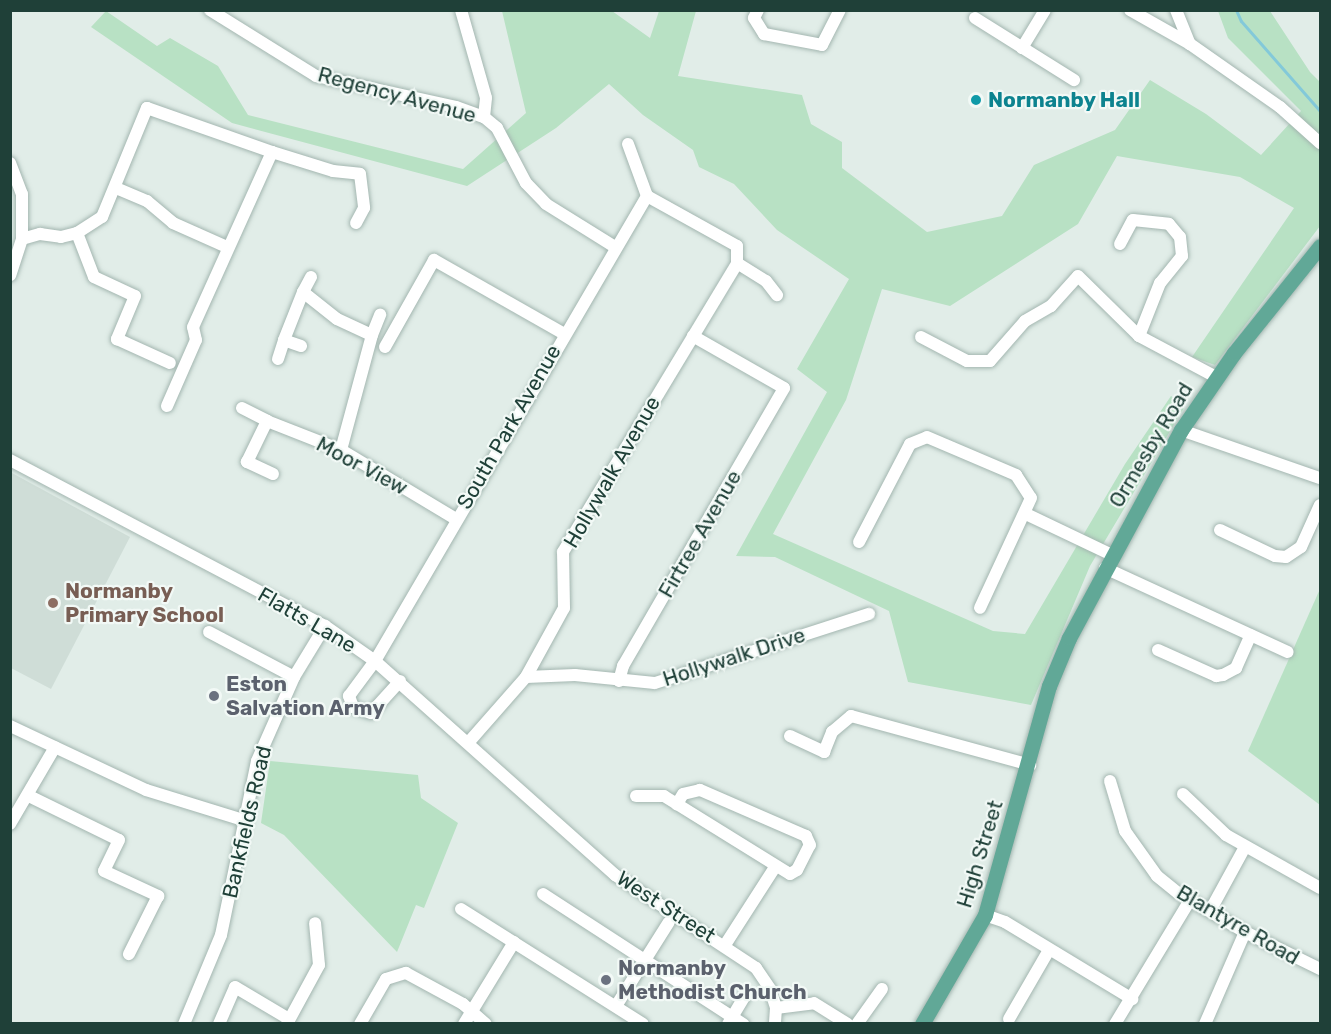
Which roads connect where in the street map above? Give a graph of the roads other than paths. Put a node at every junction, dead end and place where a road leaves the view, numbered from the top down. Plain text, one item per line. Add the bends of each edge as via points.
1 (210, 10) edge
2 (461, 10) edge
3 (758, 10) edge
4 (1045, 10) edge
5 (1130, 10) edge
6 (1176, 10) edge
7 (837, 11) edge
8 (975, 18) dead end
9 (1190, 44) junction
10 (1022, 48) junction
11 (1074, 80) dead end
12 (484, 117) junction
13 (1320, 143) edge
14 (628, 144) dead end
15 (272, 152) junction
16 (10, 164) edge
17 (116, 188) junction
18 (647, 196) junction
19 (356, 223) dead end
20 (77, 233) junction
21 (22, 239) junction
22 (1120, 244) dead end
23 (1320, 246) edge
24 (227, 247) junction
25 (615, 247) junction
26 (737, 263) junction
27 (10, 275) edge
28 (311, 277) dead end
29 (303, 292) junction
30 (777, 295) dead end
31 (380, 315) dead end
32 (564, 334) junction
33 (372, 335) junction
34 (693, 336) junction
35 (1139, 336) junction
36 (921, 337) dead end
37 (284, 340) junction
38 (301, 346) dead end
39 (385, 347) dead end
40 (278, 359) dead end
41 (170, 363) dead end
42 (1216, 376) junction
43 (167, 406) dead end
44 (242, 408) dead end
45 (267, 421) junction
46 (1181, 430) junction
47 (341, 450) junction
48 (10, 460) edge
49 (1320, 464) edge
50 (273, 474) dead end
51 (1316, 476) edge
52 (1320, 505) edge
53 (1026, 514) junction
54 (456, 519) junction
55 (1220, 530) dead end
56 (859, 542) dead end
57 (1108, 562) junction
58 (980, 608) dead end
59 (869, 615) dead end
60 (325, 626) junction
61 (209, 632) dead end
62 (1251, 635) junction
63 (1158, 650) dead end
64 (1288, 652) dead end
65 (375, 661) junction
66 (526, 676) junction
67 (294, 677) junction
68 (400, 681) junction
69 (619, 681) junction
70 (1049, 686) joint
71 (10, 726) edge
72 (790, 736) dead end
73 (468, 743) junction
74 (55, 747) junction
75 (1030, 765) junction
76 (1110, 781) dead end
77 (1183, 794) dead end
78 (636, 796) dead end
79 (20, 799) edge
80 (677, 804) junction
81 (246, 821) junction
82 (10, 824) edge
83 (1245, 847) junction
84 (594, 857) joint
85 (775, 867) junction
86 (1320, 888) edge
87 (543, 894) dead end
88 (1190, 900) junction
89 (461, 909) dead end
90 (1210, 911) junction
91 (985, 915) junction
92 (669, 922) dead end
93 (315, 923) dead end
94 (1245, 932) junction
95 (514, 942) junction
96 (725, 945) junction
97 (1049, 950) junction
98 (129, 954) dead end
99 (646, 958) junction
100 (1320, 969) edge
101 (882, 989) dead end
102 (745, 996) dead end
103 (1132, 999) junction
104 (616, 1006) junction
105 (776, 1008) junction
106 (471, 1012) junction
107 (1009, 1019) dead end
108 (288, 1021) edge
109 (735, 1021) edge
110 (184, 1023) edge
111 (219, 1023) edge
112 (360, 1023) edge
113 (464, 1023) edge
114 (486, 1023) edge
115 (643, 1023) edge
116 (775, 1023) edge
117 (847, 1023) edge
118 (857, 1023) edge
119 (922, 1023) edge
120 (1115, 1023) edge
121 (1205, 1023) edge

1 - 12 street, Regency Avenue via 316,76 456,107
2 - 12 street via 486,98
3 - 7 street via 754,18 764,34 822,45
4 - 10 street
5 - 9 street
6 - 9 street
8 - 10 street
9 - 13 street via 1280,107
10 - 11 street
12 - 25 street, Regency Avenue via 497,128 526,183 546,204
14 - 18 street
15 - 17 street via 147,108
15 - 19 street via 333,171 360,174 364,208
15 - 24 street
16 - 21 street via 22,194
17 - 20 street via 102,217
17 - 24 street via 147,201 173,223
18 - 25 street, South Park Avenue
18 - 26 street via 736,246
20 - 21 street via 61,237 40,234
20 - 41 street via 94,277 135,296 117,339
21 - 27 street
22 - 35 street via 1133,220 1169,224 1180,237 1182,256 1160,283
23 - 42 main road, Ormesby Road
24 - 43 street via 193,327 196,340
25 - 32 street, South Park Avenue
26 - 30 street via 766,281
26 - 34 street, Hollywalk Avenue
28 - 29 street
29 - 33 street via 338,319
29 - 37 street
31 - 33 street
32 - 39 street via 434,260
32 - 54 street, South Park Avenue
33 - 47 street
34 - 66 street, Hollywalk Avenue via 563,552 564,608
34 - 69 street, Firtree Avenue via 784,388 622,666
35 - 36 street via 1078,276 1051,306 1025,321 990,360 967,361
35 - 42 street
37 - 38 street
37 - 40 street
42 - 46 main road, Ormesby Road
44 - 45 street, Moor View
45 - 47 street, Moor View
45 - 50 street via 247,462
46 - 51 street
46 - 57 main road, Ormesby Road
47 - 54 street, Moor View
48 - 60 street, Flatts Lane
49 - 51 street
52 - 55 street via 1301,547 1286,557 1275,556
53 - 56 street via 1031,498 1016,475 927,437 910,444
53 - 57 street
53 - 58 street
54 - 65 street, South Park Avenue
57 - 62 street
57 - 70 main road, Ormesby Road
59 - 69 street, Hollywalk Drive via 655,683
60 - 65 street, Flatts Lane
60 - 67 street, Bankfields Road
61 - 67 street
62 - 63 street via 1236,668 1223,675 1216,676
62 - 64 street
65 - 68 street, Flatts Lane
65 - 68 street, South Park Avenue via 349,696 353,707 371,713
66 - 69 street, Hollywalk Drive via 574,675
66 - 73 street, Hollywalk Avenue
67 - 81 street, Bankfields Road via 257,761
68 - 73 street, Flatts Lane
70 - 75 main road, High Street
71 - 74 street
72 - 75 street via 824,752 832,732 851,716
73 - 84 street, Flatts Lane
74 - 79 street
74 - 81 street via 146,790
75 - 91 main road, High Street
76 - 88 street, Blantyre Road via 1117,812 1142,858 1157,876
77 - 83 street via 1226,836
78 - 80 street via 664,796
79 - 82 street
79 - 98 street via 119,840 104,871 158,896
80 - 85 street
80 - 85 street via 683,794 700,790 806,836 810,845 797,870 790,874
81 - 110 street, Bankfields Road via 221,935
83 - 86 street
83 - 90 street
84 - 96 street, West Street via 615,875
85 - 96 street
87 - 99 street
88 - 90 street, Blantyre Road
88 - 103 street
89 - 95 street
90 - 94 street, Blantyre Road
91 - 97 street
91 - 119 main road, High Street
92 - 99 street
93 - 108 street via 319,964
94 - 100 street, Blantyre Road
94 - 121 street
95 - 104 street
95 - 106 street
96 - 105 street, West Street via 756,968
97 - 103 street
97 - 107 street
99 - 104 street
99 - 109 street
101 - 118 street
102 - 109 street
103 - 120 street
104 - 115 street
105 - 116 street
105 - 117 street via 814,1003
106 - 112 street via 406,973 386,979
106 - 113 street
106 - 114 street
108 - 111 street via 235,987

